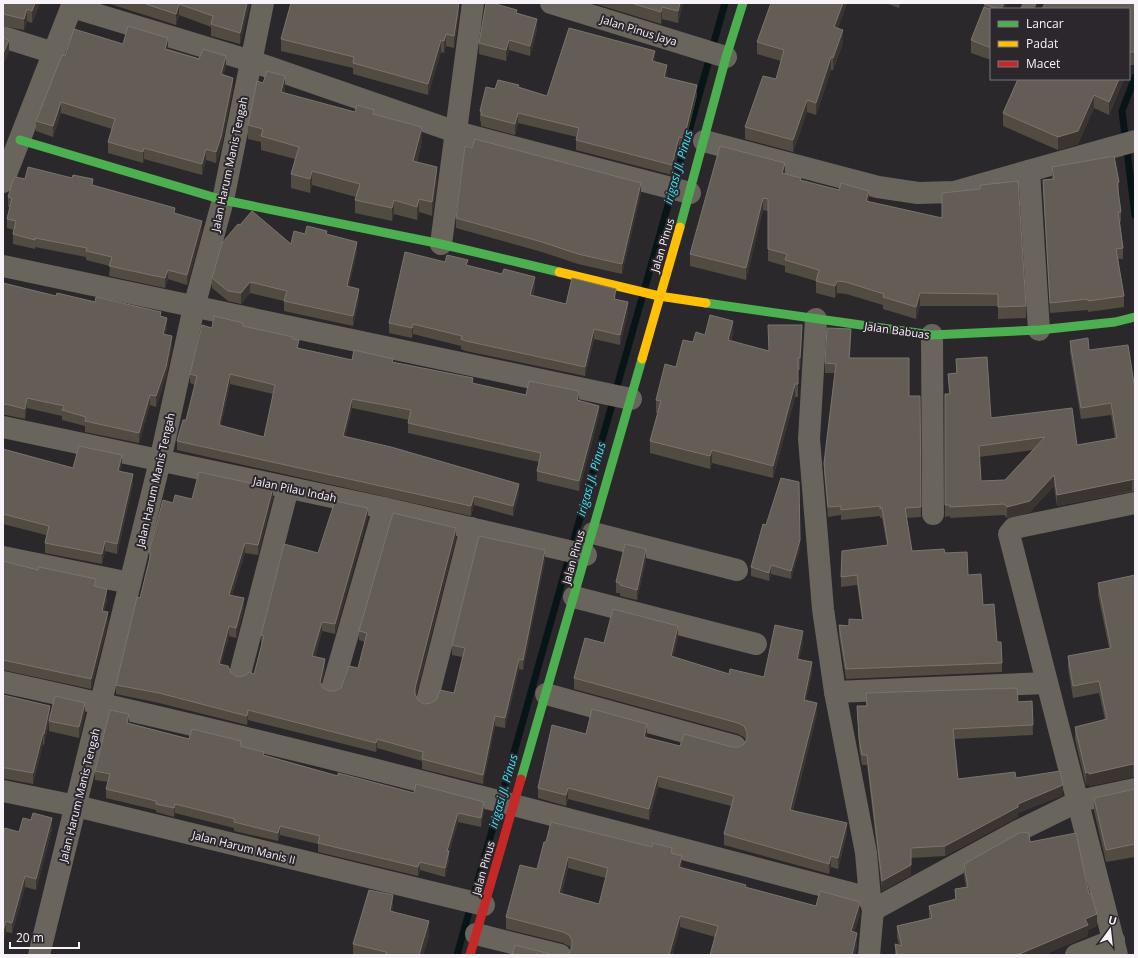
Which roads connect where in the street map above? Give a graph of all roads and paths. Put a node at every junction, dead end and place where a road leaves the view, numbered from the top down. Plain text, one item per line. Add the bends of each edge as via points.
1 (263, 3) edge
2 (473, 3) edge
3 (743, 3) edge
4 (556, 4) edge
5 (73, 5) edge
6 (3, 37) edge
7 (54, 53) junction
8 (726, 57) junction
9 (251, 61) junction
10 (456, 132) junction
11 (20, 140) junction
12 (704, 141) junction
13 (1135, 141) edge
14 (1029, 171) junction
15 (3, 182) edge
16 (690, 193) junction
17 (223, 200) junction
18 (440, 244) junction
19 (3, 266) edge
20 (660, 296) junction
21 (194, 307) junction
22 (1135, 317) edge
23 (816, 319) junction
24 (1039, 330) junction
25 (932, 335) junction
26 (631, 399) junction
27 (3, 427) edge
28 (160, 461) junction
29 (288, 488) junction
30 (1135, 503) edge
31 (384, 508) junction
32 (933, 514) dead end
33 (471, 528) junction
34 (593, 533) junction
35 (586, 555) junction
36 (3, 557) edge
37 (737, 570) dead end
38 (130, 583) junction
39 (574, 597) junction
40 (756, 644) dead end
41 (240, 674) dead end
42 (3, 682) edge
43 (1047, 683) junction
44 (332, 690) edge
45 (835, 692) junction
46 (546, 694) junction
47 (427, 701) dead end
48 (101, 704) junction
49 (735, 746) edge
50 (1135, 789) edge
51 (3, 792) edge
52 (1079, 801) junction
53 (514, 805) junction
54 (76, 806) junction
55 (872, 904) junction
56 (484, 905) junction
57 (476, 934) junction
58 (1116, 947) edge
59 (39, 955) edge
60 (470, 955) edge
61 (560, 955) edge
62 (869, 955) edge
63 (1076, 955) edge

1 - 9 street, Jalan Harum Manis Tengah
2 - 10 street
3 - 8 street, Jalan Pinus
4 - 8 street, Jalan Pinus Jaya
5 - 7 street
5 - 9 street
6 - 7 street
7 - 11 street
8 - 12 street, Jalan Pinus
9 - 10 street
9 - 17 street, Jalan Harum Manis Tengah
10 - 16 street
10 - 18 street
11 - 15 street
11 - 17 street, Jalan Babuas
12 - 14 street via 878,187 918,193 954,192
12 - 16 street, Jalan Pinus
13 - 14 street
14 - 24 street
16 - 20 street, Jalan Pinus
17 - 18 street, Jalan Babuas
17 - 21 street, Jalan Harum Manis Tengah
18 - 20 street, Jalan Babuas
19 - 21 street
20 - 23 street, Jalan Babuas
20 - 26 street, Jalan Pinus
21 - 26 street
21 - 28 street, Jalan Harum Manis Tengah
22 - 24 street, Jalan Babuas via 1115,322
23 - 25 street, Jalan Babuas
23 - 45 street via 810,439 823,609
24 - 25 street, Jalan Babuas
25 - 32 street
26 - 34 street, Jalan Pinus
27 - 28 street, Jalan Pilau Indah
28 - 29 street, Jalan Pilau Indah
28 - 38 street, Jalan Harum Manis Tengah
29 - 31 street, Jalan Pilau Indah
29 - 41 street
30 - 43 street via 1011,530 1009,538
31 - 33 street, Jalan Pilau Indah
31 - 44 street
33 - 35 street, Jalan Pilau Indah
33 - 47 street
34 - 35 street, Jalan Pinus
34 - 37 street
35 - 39 street, Jalan Pinus
36 - 38 street
38 - 48 street, Jalan Harum Manis Tengah
39 - 40 street
39 - 46 street, Jalan Pinus
42 - 48 street
43 - 45 street
43 - 52 street
45 - 55 street via 866,853
46 - 49 street
46 - 53 street, Jalan Pinus
48 - 53 street
48 - 54 street, Jalan Harum Manis Tengah
50 - 52 street
51 - 54 street, Jalan Harum Manis II
52 - 55 street
52 - 58 street
53 - 55 street
53 - 56 street, Jalan Pinus
54 - 56 street, Jalan Harum Manis II
54 - 59 street, Jalan Harum Manis Tengah
55 - 62 street
56 - 57 street, Jalan Pinus
57 - 60 street, Jalan Pinus
57 - 61 street
58 - 63 street

